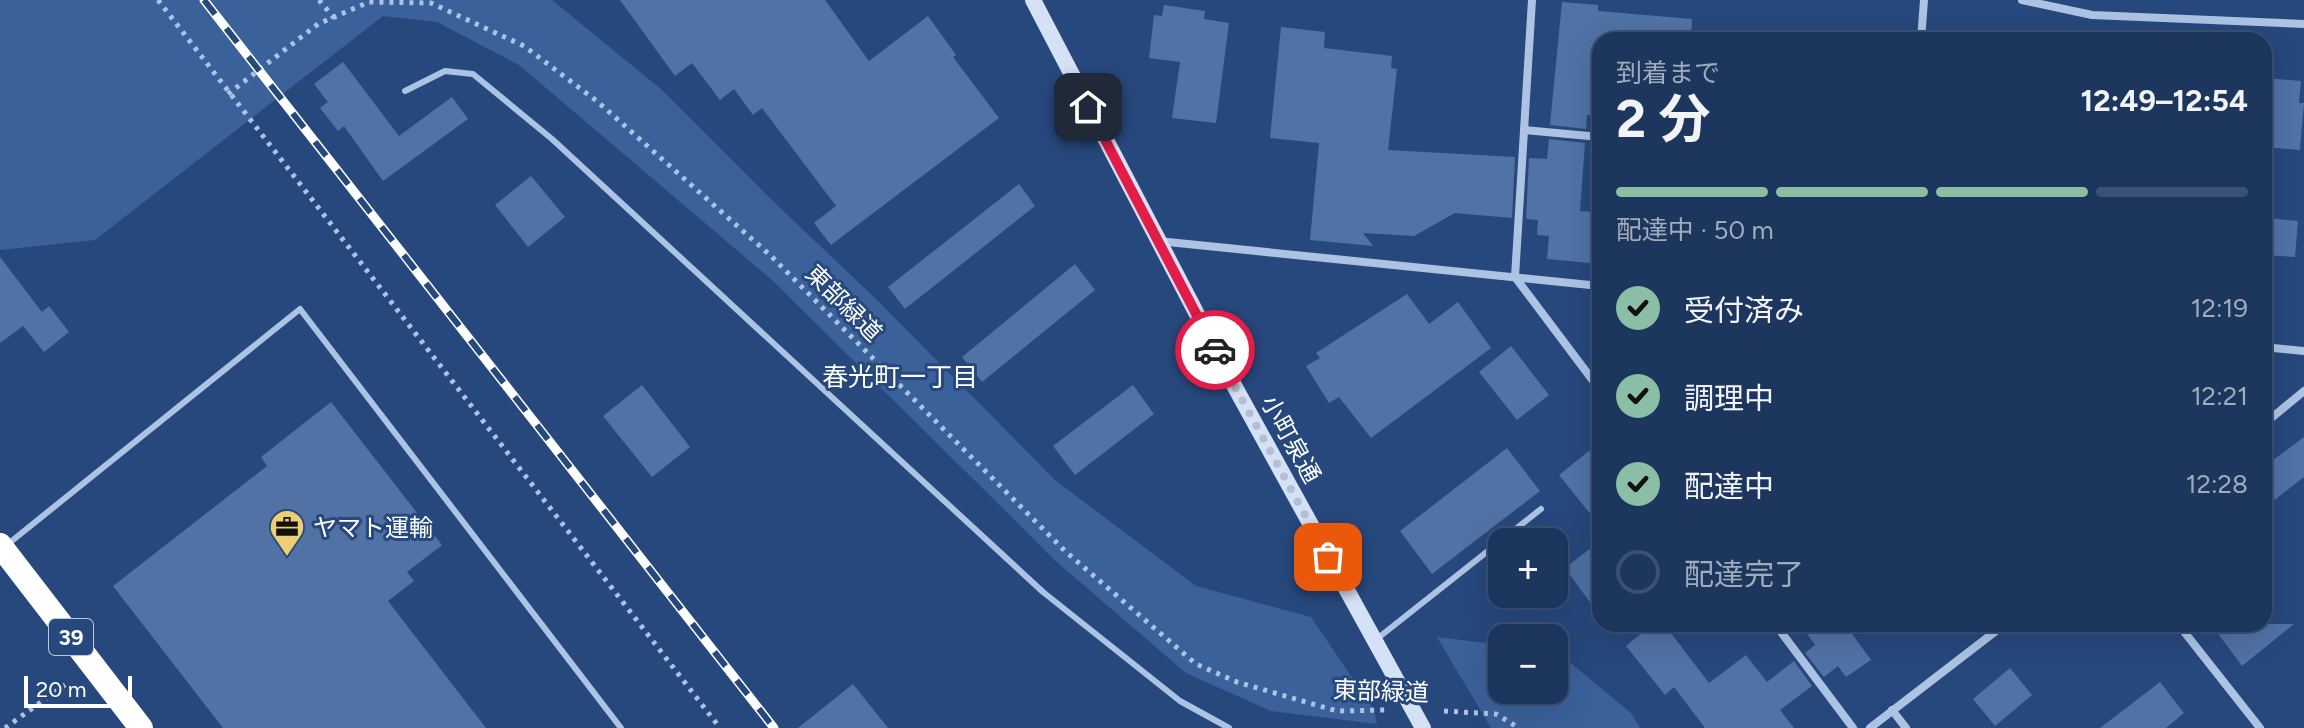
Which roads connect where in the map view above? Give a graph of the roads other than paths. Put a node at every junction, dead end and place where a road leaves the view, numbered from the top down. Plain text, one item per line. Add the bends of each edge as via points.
1 (1033, 0) edge
2 (1532, 0) edge
3 (1924, 0) edge
4 (2022, 0) edge
5 (2304, 24) edge
6 (1922, 32) edge
7 (405, 91) dead end
8 (1524, 130) junction
9 (1592, 136) edge
10 (1157, 241) junction
11 (1515, 277) junction
12 (1592, 285) edge
13 (2272, 348) edge
14 (2304, 351) edge
15 (1592, 379) edge
16 (2304, 391) edge
17 (2272, 417) edge
18 (1541, 509) dead end
19 (1, 547) edge
20 (1781, 632) edge
21 (1994, 632) edge
22 (2184, 632) edge
23 (1375, 640) junction
24 (1892, 710) junction
25 (141, 728) edge
26 (621, 728) edge
27 (1229, 728) edge
28 (1423, 728) edge
29 (1853, 728) edge
30 (1870, 728) edge
31 (1906, 728) edge
32 (2260, 728) edge

1 - 10 street, 小町泉通
2 - 8 street
3 - 6 street
4 - 5 street via 2092,15
7 - 27 lane via 445,71 473,74 552,139 1043,592 1180,701
8 - 9 street
8 - 11 street
10 - 11 street
10 - 23 street, 小町泉通
11 - 12 street
11 - 15 street
13 - 14 street
16 - 17 street
18 - 23 lane
19 - 25 highway, 39
19 - 26 lane via 300,309
20 - 29 street
21 - 24 street
22 - 32 street
23 - 28 street, 小町泉通
24 - 30 street
24 - 31 street

